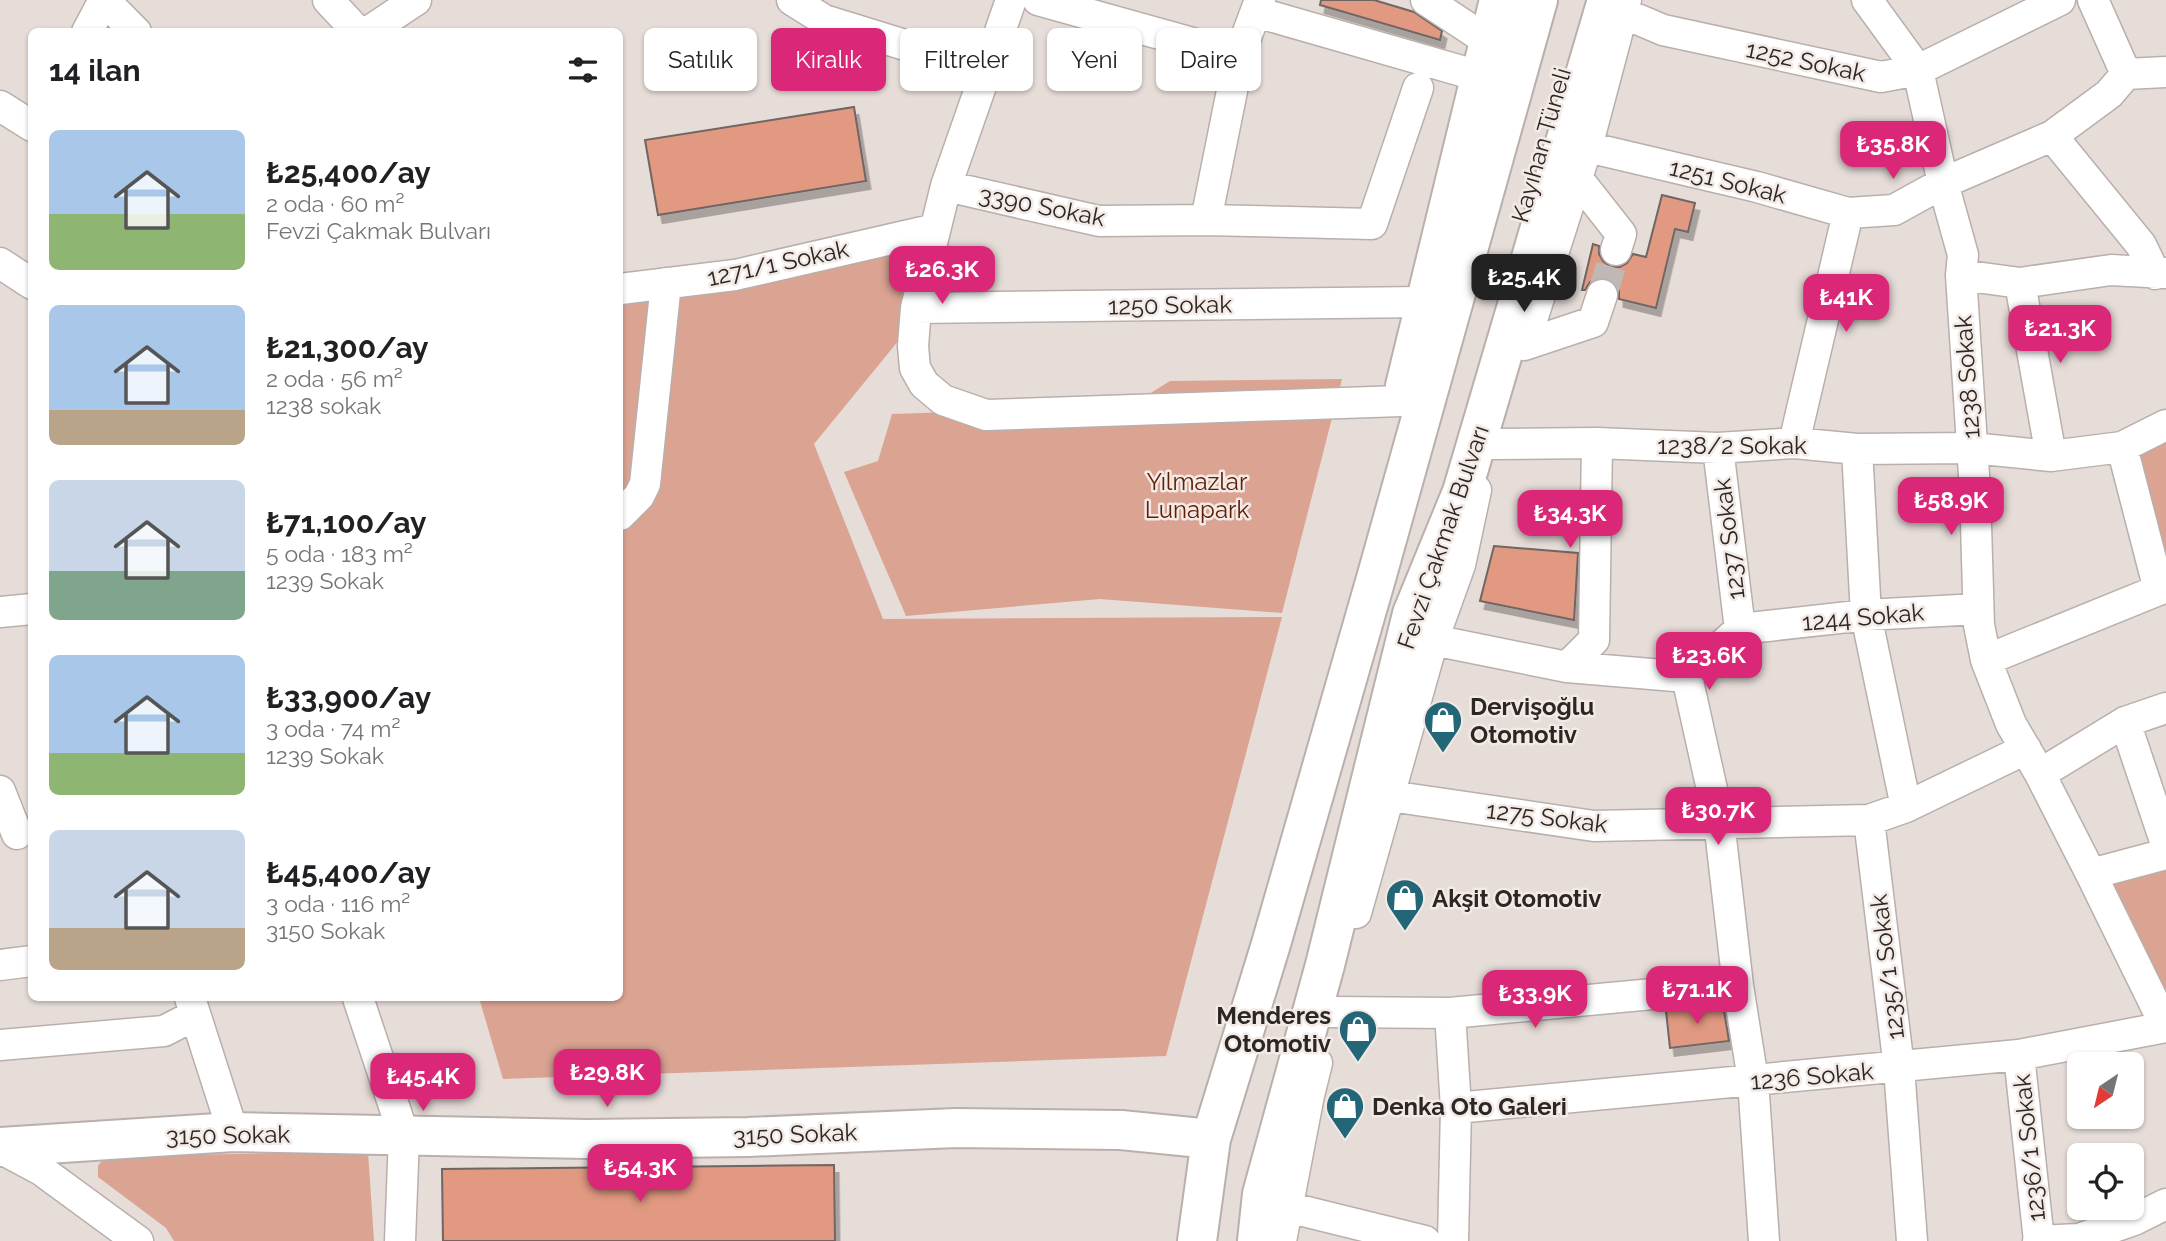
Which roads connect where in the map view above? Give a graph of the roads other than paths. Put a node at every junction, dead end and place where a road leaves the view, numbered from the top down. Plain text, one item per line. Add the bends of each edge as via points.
1 (104, 0) edge
2 (328, 0) edge
3 (416, 0) edge
4 (792, 0) edge
5 (1011, 0) edge
6 (1038, 0) edge
7 (1426, 0) edge
8 (1499, 0) edge
9 (1538, 0) edge
10 (1583, 0) edge
11 (1867, 0) edge
12 (2060, 0) edge
13 (2092, 0) edge
14 (1619, 4) edge
15 (1258, 6) edge
16 (828, 10) edge
17 (89, 28) edge
18 (132, 28) edge
19 (354, 28) edge
20 (374, 28) edge
21 (1001, 28) edge
22 (1250, 28) edge
23 (1156, 33) edge
24 (900, 37) edge
25 (1484, 59) junction
26 (1918, 71) junction
27 (2166, 72) edge
28 (2126, 74) junction
29 (1418, 88) dead end
30 (979, 91) edge
31 (1232, 91) edge
32 (0, 106) edge
33 (28, 124) edge
34 (2052, 136) junction
35 (1587, 147) junction
36 (1577, 178) junction
37 (1943, 183) junction
38 (946, 186) junction
39 (1848, 213) junction
40 (1206, 220) junction
41 (935, 229) junction
42 (1616, 250) tunnel mouth
43 (0, 263) edge
44 (2160, 273) edge
45 (1961, 275) junction
46 (28, 281) edge
47 (2020, 282) junction
48 (666, 284) junction
49 (623, 289) edge
50 (1602, 295) tunnel mouth
51 (1423, 302) junction
52 (916, 308) junction
53 (1524, 345) junction
54 (1401, 401) junction
55 (2166, 425) edge
56 (1597, 443) junction
57 (1794, 443) junction
58 (1493, 444) junction
59 (2122, 447) junction
60 (1718, 448) junction
61 (1972, 448) junction
62 (1857, 449) junction
63 (2051, 456) junction
64 (623, 512) edge
65 (2163, 589) edge
66 (28, 609) edge
67 (1978, 609) junction
68 (0, 612) edge
69 (1866, 615) junction
70 (1422, 627) junction
71 (1740, 629) junction
72 (1986, 660) junction
73 (1567, 667) junction
74 (1687, 677) junction
75 (2166, 708) edge
76 (2124, 722) junction
77 (2033, 762) junction
78 (0, 791) edge
79 (1390, 796) junction
80 (1906, 807) junction
81 (1869, 820) junction
82 (1719, 821) junction
83 (16, 834) edge
84 (2166, 844) edge
85 (2166, 854) edge
86 (2091, 874) junction
87 (28, 962) edge
88 (0, 965) edge
89 (1738, 986) junction
90 (359, 1001) edge
91 (193, 1006) edge
92 (1330, 1012) junction
93 (1450, 1013) junction
94 (2166, 1027) edge
95 (0, 1045) edge
96 (2019, 1055) junction
97 (1899, 1068) junction
98 (1754, 1080) junction
99 (1455, 1108) junction
100 (233, 1132) junction
101 (404, 1136) junction
102 (1201, 1137) junction
103 (0, 1147) edge
104 (2166, 1203) edge
105 (1287, 1207) junction
106 (2140, 1230) edge
107 (2080, 1240) edge
108 (138, 1241) edge
109 (400, 1241) edge
110 (1178, 1241) edge
111 (1197, 1241) edge
112 (1257, 1241) edge
113 (1281, 1241) edge
114 (1425, 1241) edge
115 (1453, 1241) edge
116 (1764, 1241) edge
117 (1912, 1241) edge
118 (2039, 1241) edge

1 - 17 street
1 - 18 street
2 - 19 street
3 - 20 street
4 - 16 street
5 - 21 street
6 - 23 street
7 - 25 street
8 - 25 main road
9 - 102 main road, Fevzi Çakmak Bulvarı via 1271,944
10 - 70 main road, Kayıhan Tüneli via 1439,498
11 - 26 street, 1238 Sokak
12 - 26 street, 1252 Sokak
13 - 28 street
14 - 26 street, 1252 Sokak via 1663,30 1881,77
14 - 35 street
14 - 70 main road, Fevzi Çakmak Bulvarı
15 - 22 street
15 - 25 street
16 - 24 street
25 - 51 main road
26 - 37 street, 1238 Sokak
27 - 28 street
28 - 34 street, 1251 Sokak via 2109,94
29 - 40 street, 3390 Sokak via 1372,225
30 - 38 street
31 - 40 street
32 - 33 street
34 - 37 street, 1251 Sokak
34 - 44 street
35 - 36 street
35 - 39 street, 1251 Sokak
36 - 42 street via 1621,234
36 - 53 street
37 - 39 street, 1251 Sokak via 1894,210
37 - 45 street, 1238 Sokak via 1963,255
38 - 40 street, 3390 Sokak via 1099,221
38 - 41 street
39 - 57 street
41 - 48 street, 1271/1 Sokak via 735,275
41 - 52 street
43 - 46 street
44 - 47 street via 2111,270
45 - 47 street
45 - 61 street, 1238 Sokak
47 - 63 street
48 - 49 street, 1271/1 Sokak
48 - 64 street via 645,484
50 - 53 street via 1593,322
51 - 52 street, 1250 Sokak
51 - 54 main road
52 - 54 street via 915,369 924,384 943,400 986,415
53 - 58 street
54 - 102 main road
55 - 59 street, 1238/2 Sokak
56 - 58 street, 1238/2 Sokak
56 - 60 street, 1238/2 Sokak
56 - 73 street via 1594,640
57 - 60 street, 1238/2 Sokak
57 - 62 street, 1238/2 Sokak
58 - 70 street via 1474,496 1460,565
59 - 63 street, 1238/2 Sokak
59 - 65 street
60 - 71 street, 1237 Sokak
61 - 62 street, 1238/2 Sokak
61 - 63 street, 1238/2 Sokak
61 - 67 street, 1238 Sokak
62 - 69 street
65 - 72 street
66 - 68 street
67 - 69 street, 1244 Sokak
67 - 72 street, 1238 Sokak
69 - 71 street, 1244 Sokak
69 - 80 street
70 - 73 street
70 - 79 street
70 - 112 main road, Fevzi Çakmak Bulvarı via 1262,1194
71 - 74 street
72 - 77 street, 1238 Sokak via 2011,724
73 - 74 street
74 - 82 street
75 - 76 street, 1275 Sokak
76 - 77 street, 1275 Sokak
76 - 84 street
77 - 80 street, 1275 Sokak
77 - 86 street, 1238 Sokak
78 - 83 street
79 - 82 street, 1275 Sokak via 1594,826
79 - 92 street
80 - 81 street, 1275 Sokak
81 - 82 street, 1275 Sokak
81 - 97 street, 1235/1 Sokak
82 - 89 street
85 - 86 street
86 - 94 street, 1238 Sokak
87 - 88 street
89 - 93 street
89 - 98 street
90 - 101 street
91 - 95 street via 164,1031
91 - 100 street
92 - 93 street
92 - 105 street
93 - 99 street
94 - 96 street, 1236 Sokak
96 - 97 street, 1236 Sokak
96 - 118 street, 1236/1 Sokak
97 - 98 street, 1236 Sokak
97 - 117 street, 1235/1 Sokak
98 - 99 street, 1236 Sokak
98 - 116 street
99 - 115 street
100 - 101 main road, 3150 Sokak
100 - 103 main road, 3150 Sokak
101 - 102 main road, 3150 Sokak via 748,1137 956,1128 1121,1130
101 - 109 street
102 - 110 main road
102 - 111 main road, Fevzi Çakmak Bulvarı
103 - 108 street via 40,1170
104 - 106 street
105 - 113 street
105 - 114 street
106 - 107 street
107 - 118 street

